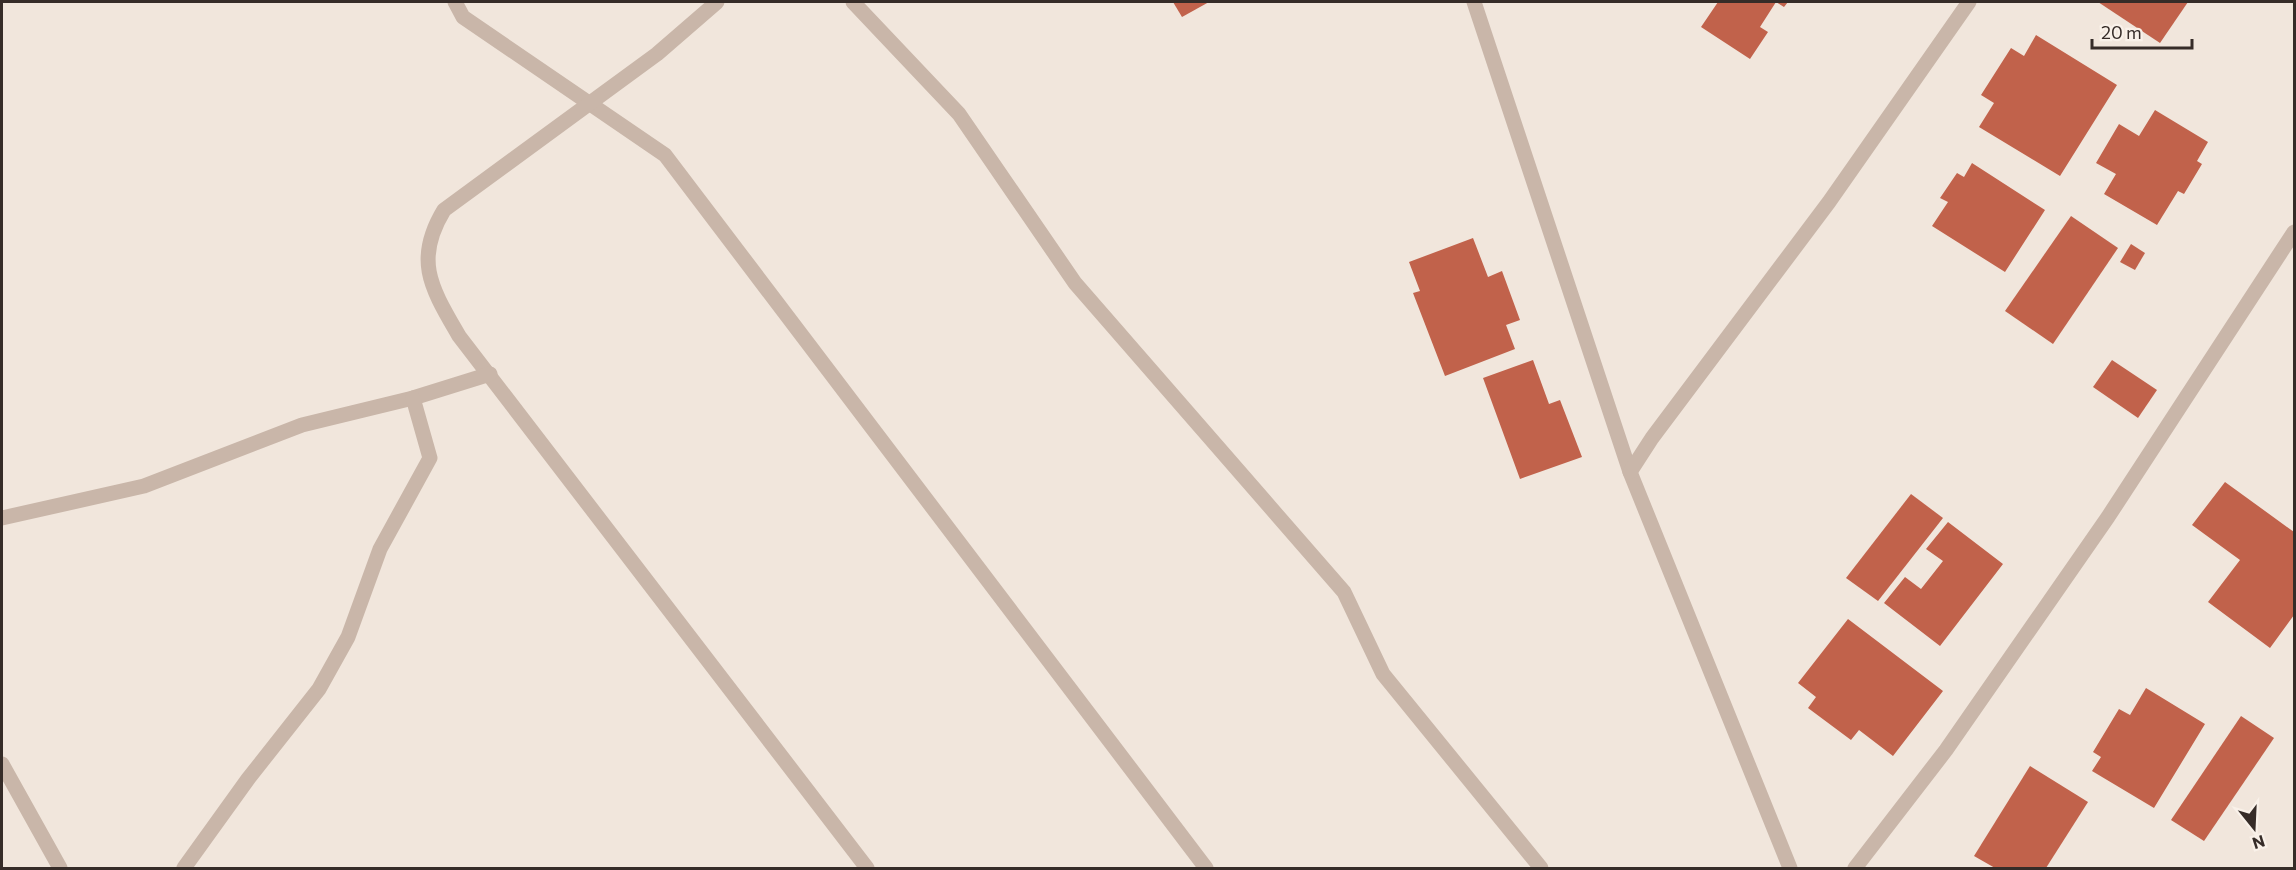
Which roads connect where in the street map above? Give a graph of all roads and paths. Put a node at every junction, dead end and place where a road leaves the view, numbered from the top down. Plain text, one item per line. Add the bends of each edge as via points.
1 (455, 2) edge
2 (717, 2) edge
3 (853, 2) edge
4 (1474, 2) edge
5 (1969, 2) edge
6 (591, 104) junction
7 (2295, 232) edge
8 (490, 374) junction
9 (413, 398) junction
10 (1630, 472) junction
11 (2, 518) edge
12 (2, 764) edge
13 (60, 868) edge
14 (184, 868) edge
15 (867, 868) edge
16 (1206, 868) edge
17 (1541, 868) edge
18 (1790, 868) edge
19 (1855, 868) edge

1 - 6 street via 462,16
2 - 6 street
3 - 17 street via 959,114 1075,283 1344,592 1383,674
4 - 10 street
5 - 10 street via 1829,202
6 - 8 street via 444,210 431,231 429,276 434,293 459,336
6 - 16 street via 665,155
7 - 19 street via 2108,518 1946,750
8 - 9 street
8 - 15 street
9 - 11 street via 302,425 144,486
9 - 14 street via 430,458 380,549 348,637 319,689
10 - 18 street
12 - 13 street

